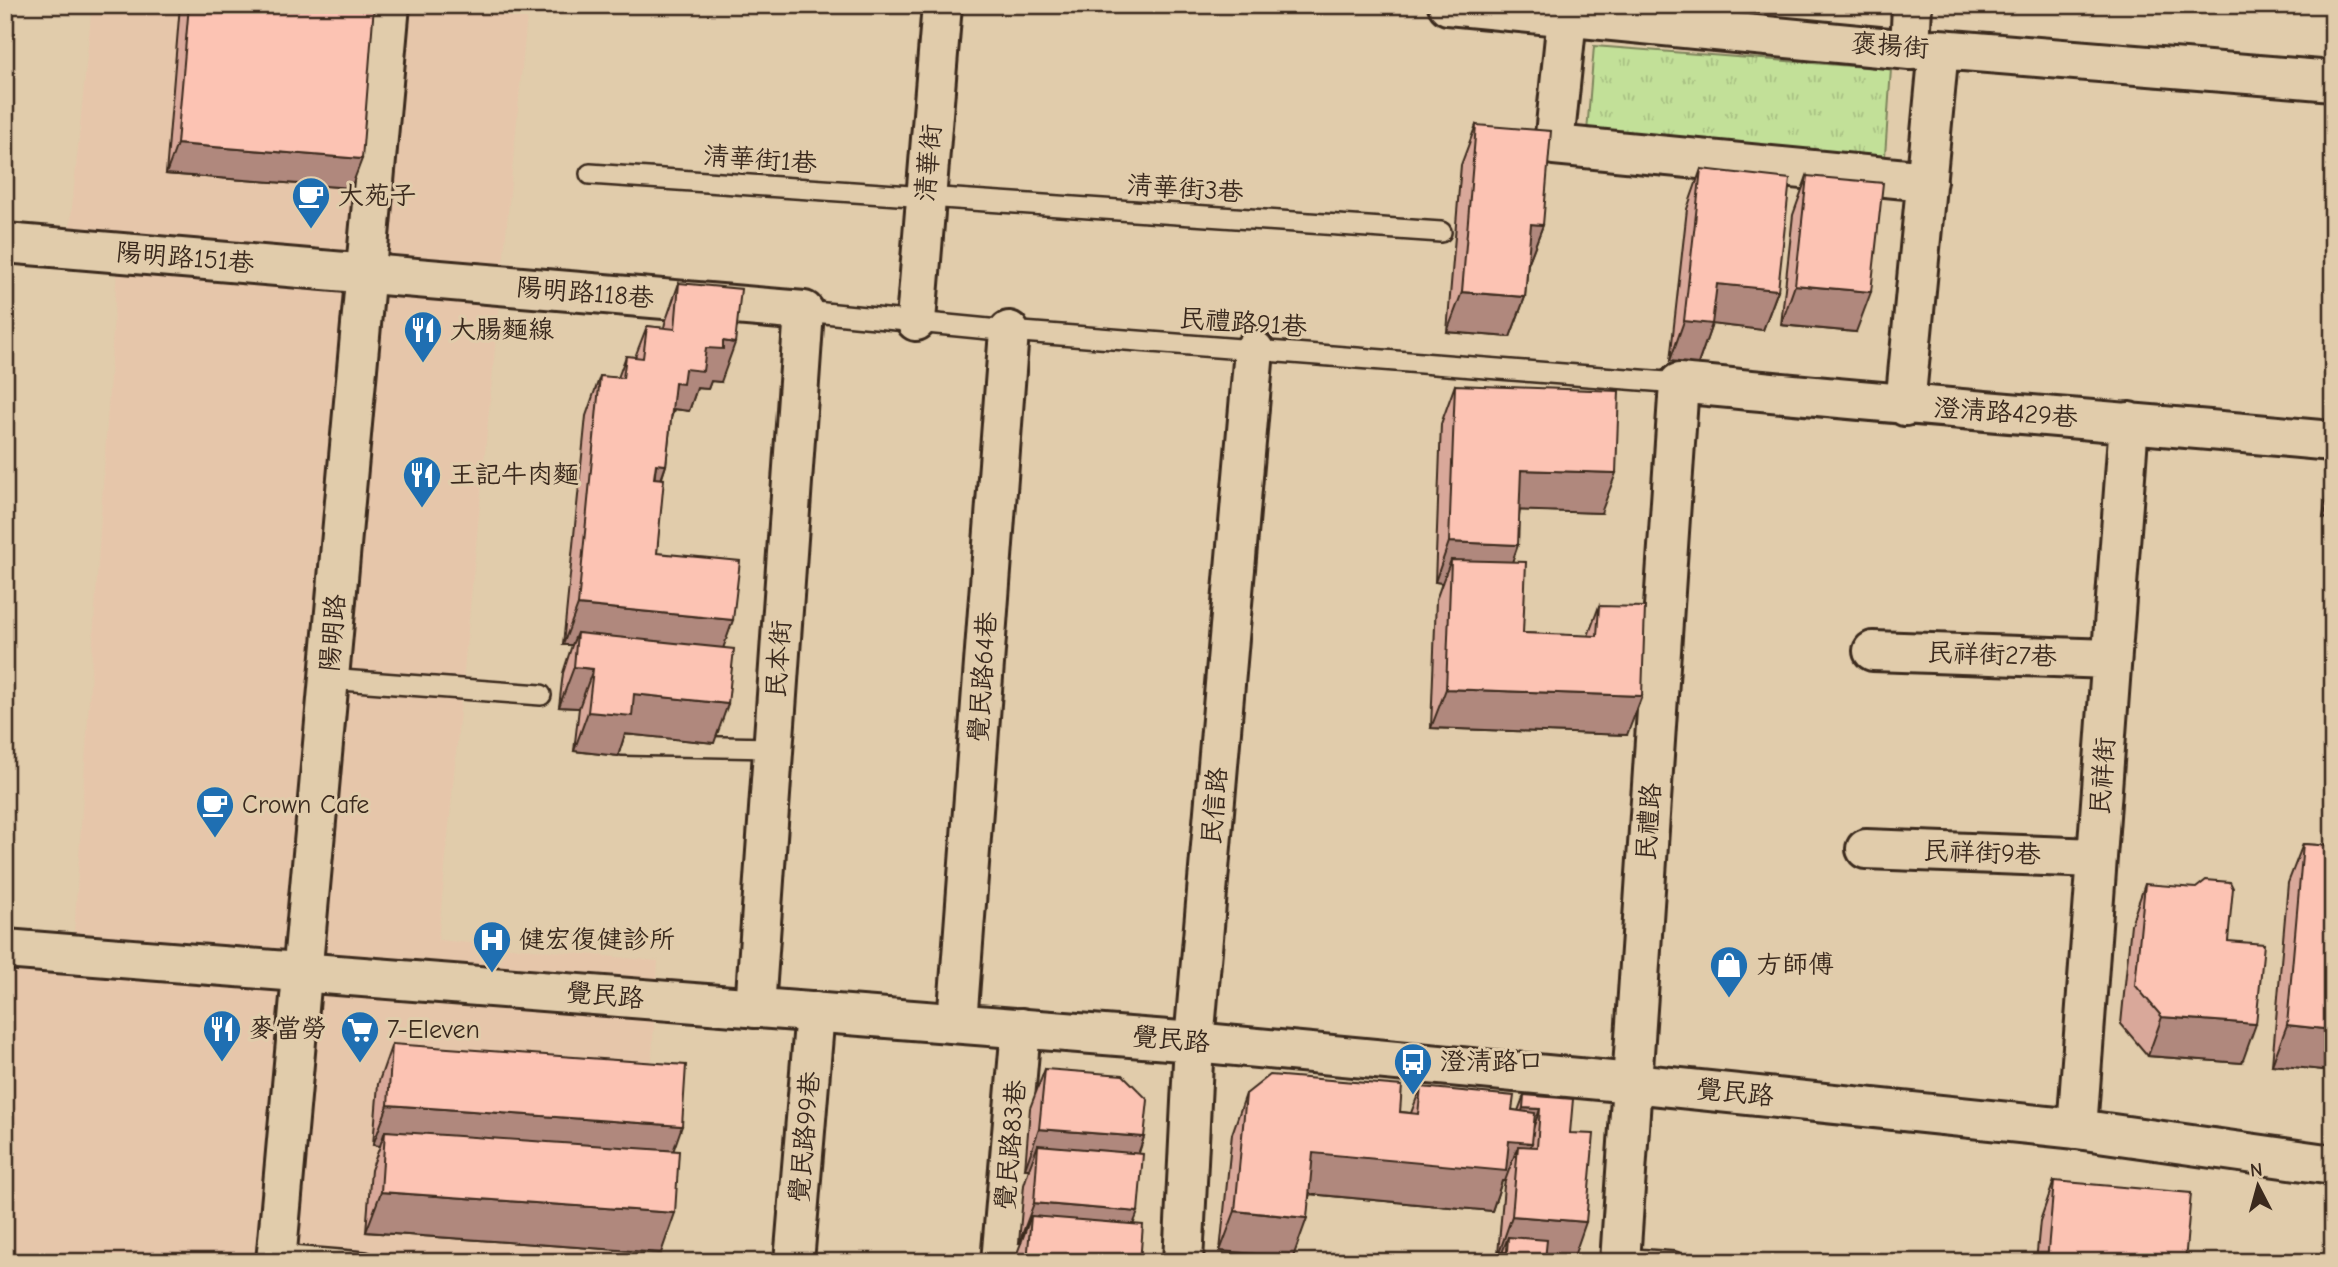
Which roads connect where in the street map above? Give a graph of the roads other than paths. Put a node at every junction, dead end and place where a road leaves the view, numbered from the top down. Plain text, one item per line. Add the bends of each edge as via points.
1 (390, 5) edge
2 (942, 5) edge
3 (1448, 5) edge
4 (1912, 5) edge
5 (1567, 17) junction
6 (1925, 50) junction
7 (2333, 81) edge
8 (590, 174) dead end
9 (1927, 181) junction
10 (926, 198) junction
11 (1441, 233) dead end
12 (5, 243) edge
13 (366, 274) junction
14 (804, 311) junction
15 (916, 321) junction
16 (1009, 331) junction
17 (1254, 350) junction
18 (1679, 383) junction
19 (1905, 406) junction
20 (2129, 422) junction
21 (2333, 441) edge
22 (1873, 651) dead end
23 (2111, 659) junction
24 (328, 679) junction
25 (541, 695) dead end
26 (622, 745) edge
27 (773, 748) junction
28 (1866, 849) dead end
29 (2097, 858) junction
30 (5, 949) edge
31 (302, 972) junction
32 (755, 1008) junction
33 (815, 1012) junction
34 (957, 1023) junction
35 (1021, 1028) junction
36 (1195, 1042) junction
37 (1632, 1083) junction
38 (2077, 1129) junction
39 (2333, 1165) edge
40 (276, 1258) edge
41 (1620, 1260) edge
42 (365, 1262) edge
43 (794, 1262) edge
44 (1001, 1262) edge
45 (1183, 1262) edge
46 (1674, 1262) edge

1 - 13 street, 陽明路
2 - 10 street, 清華街
3 - 5 street, 褒揚街
4 - 6 street
5 - 6 street, 褒揚街
5 - 9 street via 1555,145
6 - 7 street, 褒揚街
6 - 9 street
8 - 10 lane, 清華街1巷
9 - 19 street
10 - 11 lane, 清華街3巷
10 - 15 street, 清華街
12 - 13 street, 陽明路151巷
13 - 14 street, 陽明路118巷
13 - 24 street, 陽明路
14 - 15 lane, 民禮路91巷
14 - 27 street, 民本街
15 - 16 lane, 民禮路91巷
16 - 17 lane, 民禮路91巷
16 - 34 street, 覺民路64巷
17 - 18 lane, 民禮路91巷
17 - 36 street, 民信路
18 - 19 street, 澄清路429巷
18 - 37 street, 民禮路
19 - 20 street, 澄清路429巷
20 - 21 street, 澄清路429巷
20 - 23 street, 民祥街
22 - 23 street, 民祥街27巷
23 - 29 street, 民祥街
24 - 25 lane
24 - 31 street, 陽明路
26 - 27 lane
27 - 32 street, 民本街
28 - 29 street, 民祥街9巷
29 - 38 street, 民祥街
30 - 31 street, 覺民路
31 - 32 street, 覺民路
31 - 40 street, 陽明路
32 - 33 street, 覺民路
33 - 34 street, 覺民路
33 - 43 street, 覺民路99巷
34 - 35 street, 覺民路
35 - 36 street, 覺民路
35 - 44 street, 覺民路83巷
36 - 37 street, 覺民路
36 - 45 street, 民信路
37 - 38 street, 覺民路
37 - 41 street, 民禮路
38 - 39 street, 覺民路
40 - 42 lane
41 - 46 lane

